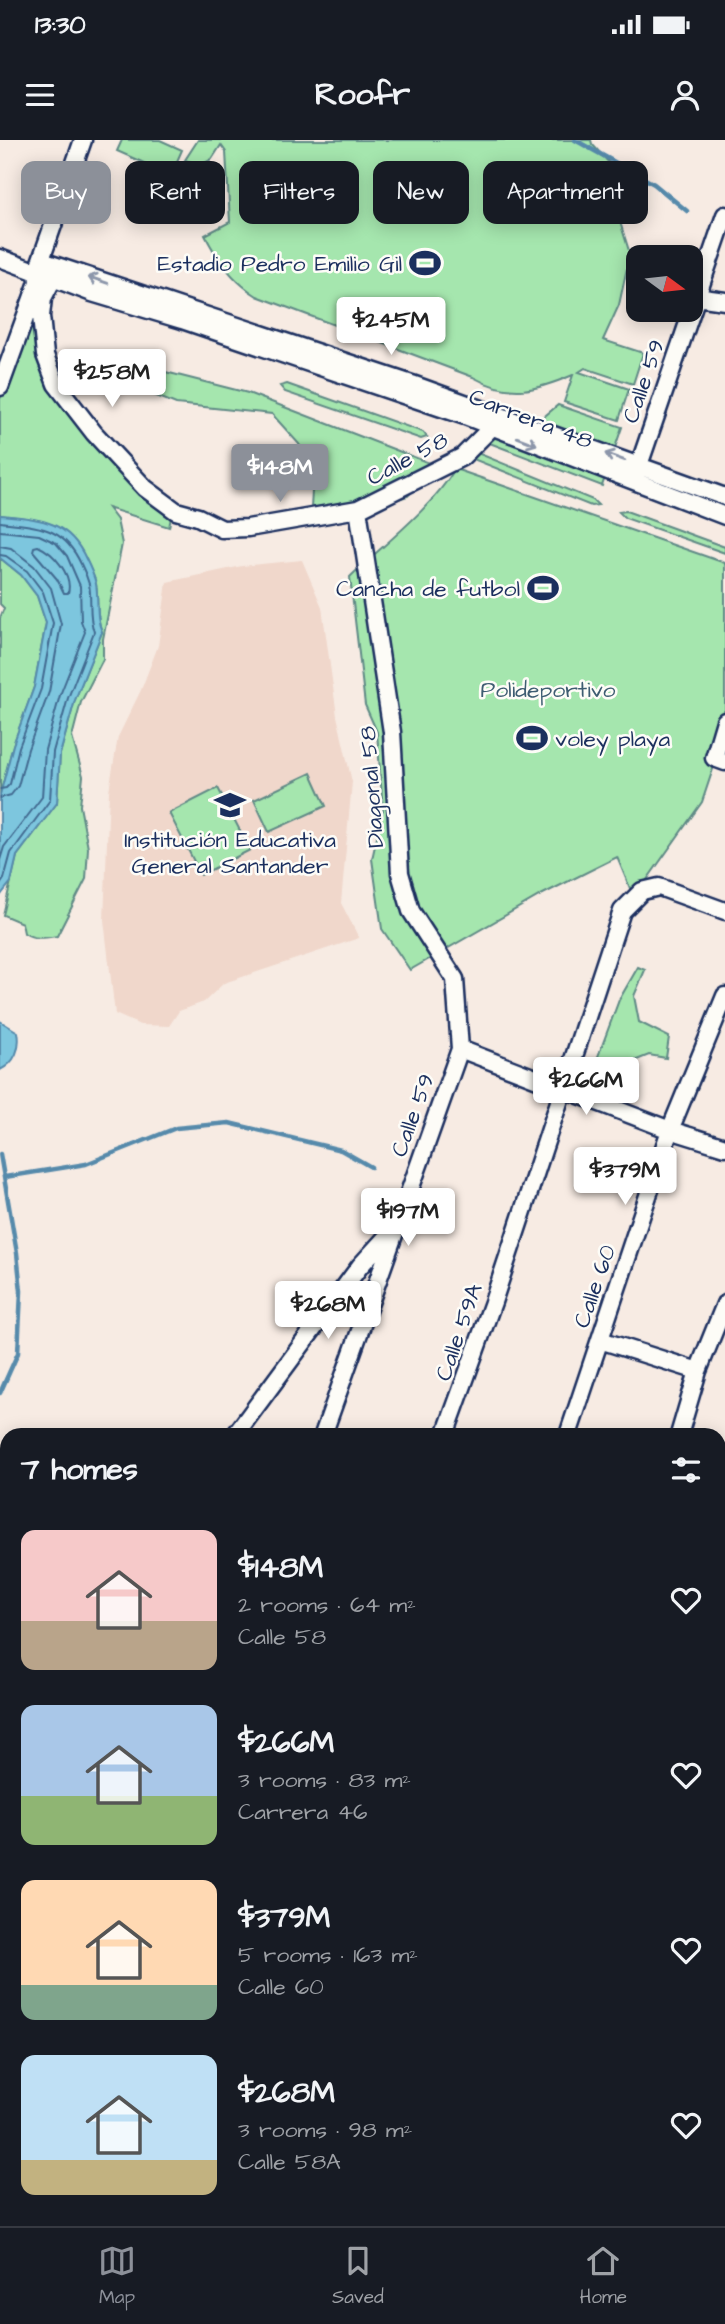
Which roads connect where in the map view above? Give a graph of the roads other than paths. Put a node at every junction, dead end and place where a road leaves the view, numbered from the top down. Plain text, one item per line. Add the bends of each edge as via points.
1 (83, 140) edge
2 (93, 140) edge
3 (725, 215) edge
4 (0, 258) edge
5 (47, 273) junction
6 (704, 274) edge
7 (704, 298) edge
8 (725, 301) edge
9 (688, 322) edge
10 (0, 387) edge
11 (498, 421) junction
12 (639, 466) junction
13 (633, 482) junction
14 (725, 496) edge
15 (358, 509) junction
16 (725, 516) edge
17 (725, 721) edge
18 (720, 760) edge
19 (725, 911) edge
20 (725, 996) edge
21 (460, 1049) junction
22 (562, 1087) junction
23 (670, 1130) junction
24 (725, 1147) edge
25 (397, 1225) junction
26 (725, 1304) edge
27 (600, 1340) junction
28 (698, 1371) junction
29 (240, 1428) edge
30 (325, 1428) edge
31 (448, 1428) edge
32 (570, 1428) edge
33 (681, 1428) edge

1 - 5 street
2 - 5 street
3 - 6 street, Calle 59
4 - 5 street, Carrera 48
5 - 10 street
5 - 11 street, Carrera 48 via 92,293 184,315
5 - 15 street, Calle 58 via 41,316 45,355 56,384 145,488 176,511 222,529
7 - 8 street
9 - 12 street, Calle 59
12 -> 11 street, Carrera 48
11 -> 13 street, Carrera 48
11 - 15 street, Calle 58 via 462,457
12 - 13 street, Calle 59
12 - 14 street, Carrera 48
13 - 16 street, Carrera 48
15 - 21 street, Diagonal 58 via 392,732 400,873 411,911 455,979
17 - 18 street
19 - 22 street, Calle 59A via 659,887 642,891 622,911
20 - 23 street, Calle 60
21 - 22 street
21 - 25 street, Calle 59
22 - 23 street
22 - 31 street, Calle 59A
23 - 24 street
23 - 27 street, Calle 60
25 - 29 street via 360,1266
25 - 30 street, Calle 59
26 - 28 street
27 - 28 street
27 - 32 street, Calle 60
28 - 33 street

